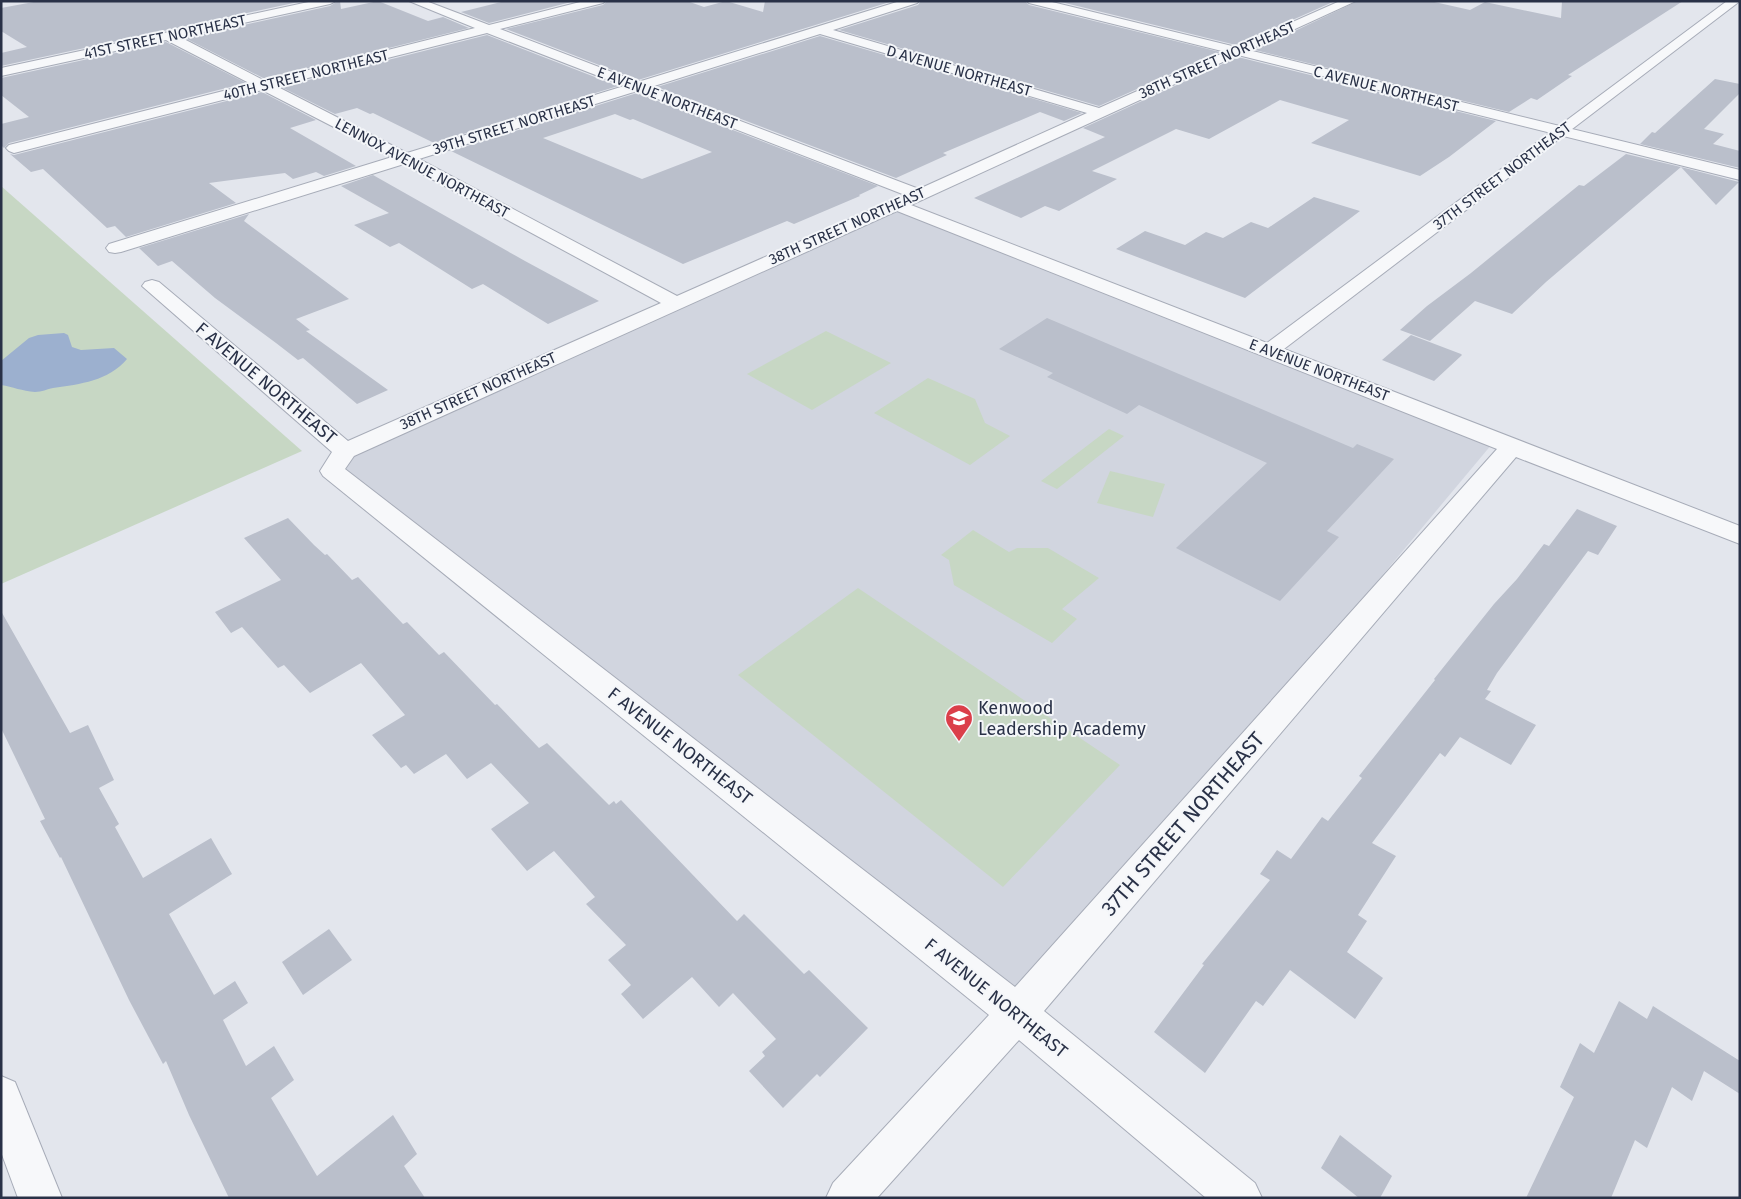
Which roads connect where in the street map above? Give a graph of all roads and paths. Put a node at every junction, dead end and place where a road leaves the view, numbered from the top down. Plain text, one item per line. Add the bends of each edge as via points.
1 (330, 1) edge
2 (415, 1) edge
3 (598, 1) edge
4 (913, 1) edge
5 (1033, 1) edge
6 (1735, 1) edge
7 (1312, 3) dead end
8 (1343, 4) edge
9 (488, 29) junction
10 (820, 30) junction
11 (168, 36) junction
12 (1235, 51) junction
13 (1, 72) edge
14 (263, 86) junction
15 (637, 86) junction
16 (1098, 112) junction
17 (1560, 132) junction
18 (14, 148) dead end
19 (405, 158) junction
20 (1740, 175) edge
21 (918, 194) junction
22 (897, 205) junction
23 (115, 248) dead end
24 (152, 286) dead end
25 (675, 303) junction
26 (1269, 351) junction
27 (1513, 446) junction
28 (345, 451) junction
29 (1740, 536) edge
30 (1017, 1013) junction
31 (1, 1096) edge
32 (40, 1198) edge
33 (848, 1198) edge
34 (1240, 1198) edge

1 - 11 street, 41ST STREET NORTHEAST
2 - 9 street, E AVENUE NORTHEAST
3 - 9 street, 40TH STREET NORTHEAST
4 - 10 street, 39TH STREET NORTHEAST
5 - 12 street, C AVENUE NORTHEAST
6 - 17 street, 37TH STREET NORTHEAST
7 - 8 street
8 - 12 street, 38TH STREET NORTHEAST
9 - 14 street, 40TH STREET NORTHEAST
9 - 15 street, E AVENUE NORTHEAST
10 - 15 street, 39TH STREET NORTHEAST
10 - 16 street, D AVENUE NORTHEAST
11 - 13 street, 41ST STREET NORTHEAST
11 - 14 street, LENNOX AVENUE NORTHEAST
12 - 16 street, 38TH STREET NORTHEAST
12 - 17 street, C AVENUE NORTHEAST
14 - 18 street, 40TH STREET NORTHEAST
14 - 19 street, LENNOX AVENUE NORTHEAST
15 - 19 street, 39TH STREET NORTHEAST
15 - 21 street, E AVENUE NORTHEAST
16 - 21 street, 38TH STREET NORTHEAST
17 - 20 street, C AVENUE NORTHEAST
17 - 26 street, 37TH STREET NORTHEAST
19 - 23 street, 39TH STREET NORTHEAST
19 - 25 street, LENNOX AVENUE NORTHEAST
21 - 22 street, 38TH STREET NORTHEAST
22 - 25 street, 38TH STREET NORTHEAST
22 - 26 street, E AVENUE NORTHEAST
24 - 28 street, F AVENUE NORTHEAST
25 - 28 street, 38TH STREET NORTHEAST
26 - 27 street, E AVENUE NORTHEAST
27 - 29 street, E AVENUE NORTHEAST
27 - 30 street, 37TH STREET NORTHEAST
28 - 30 street, F AVENUE NORTHEAST via 332,471
30 - 33 street, 37TH STREET NORTHEAST
30 - 34 street, F AVENUE NORTHEAST
31 - 32 street

